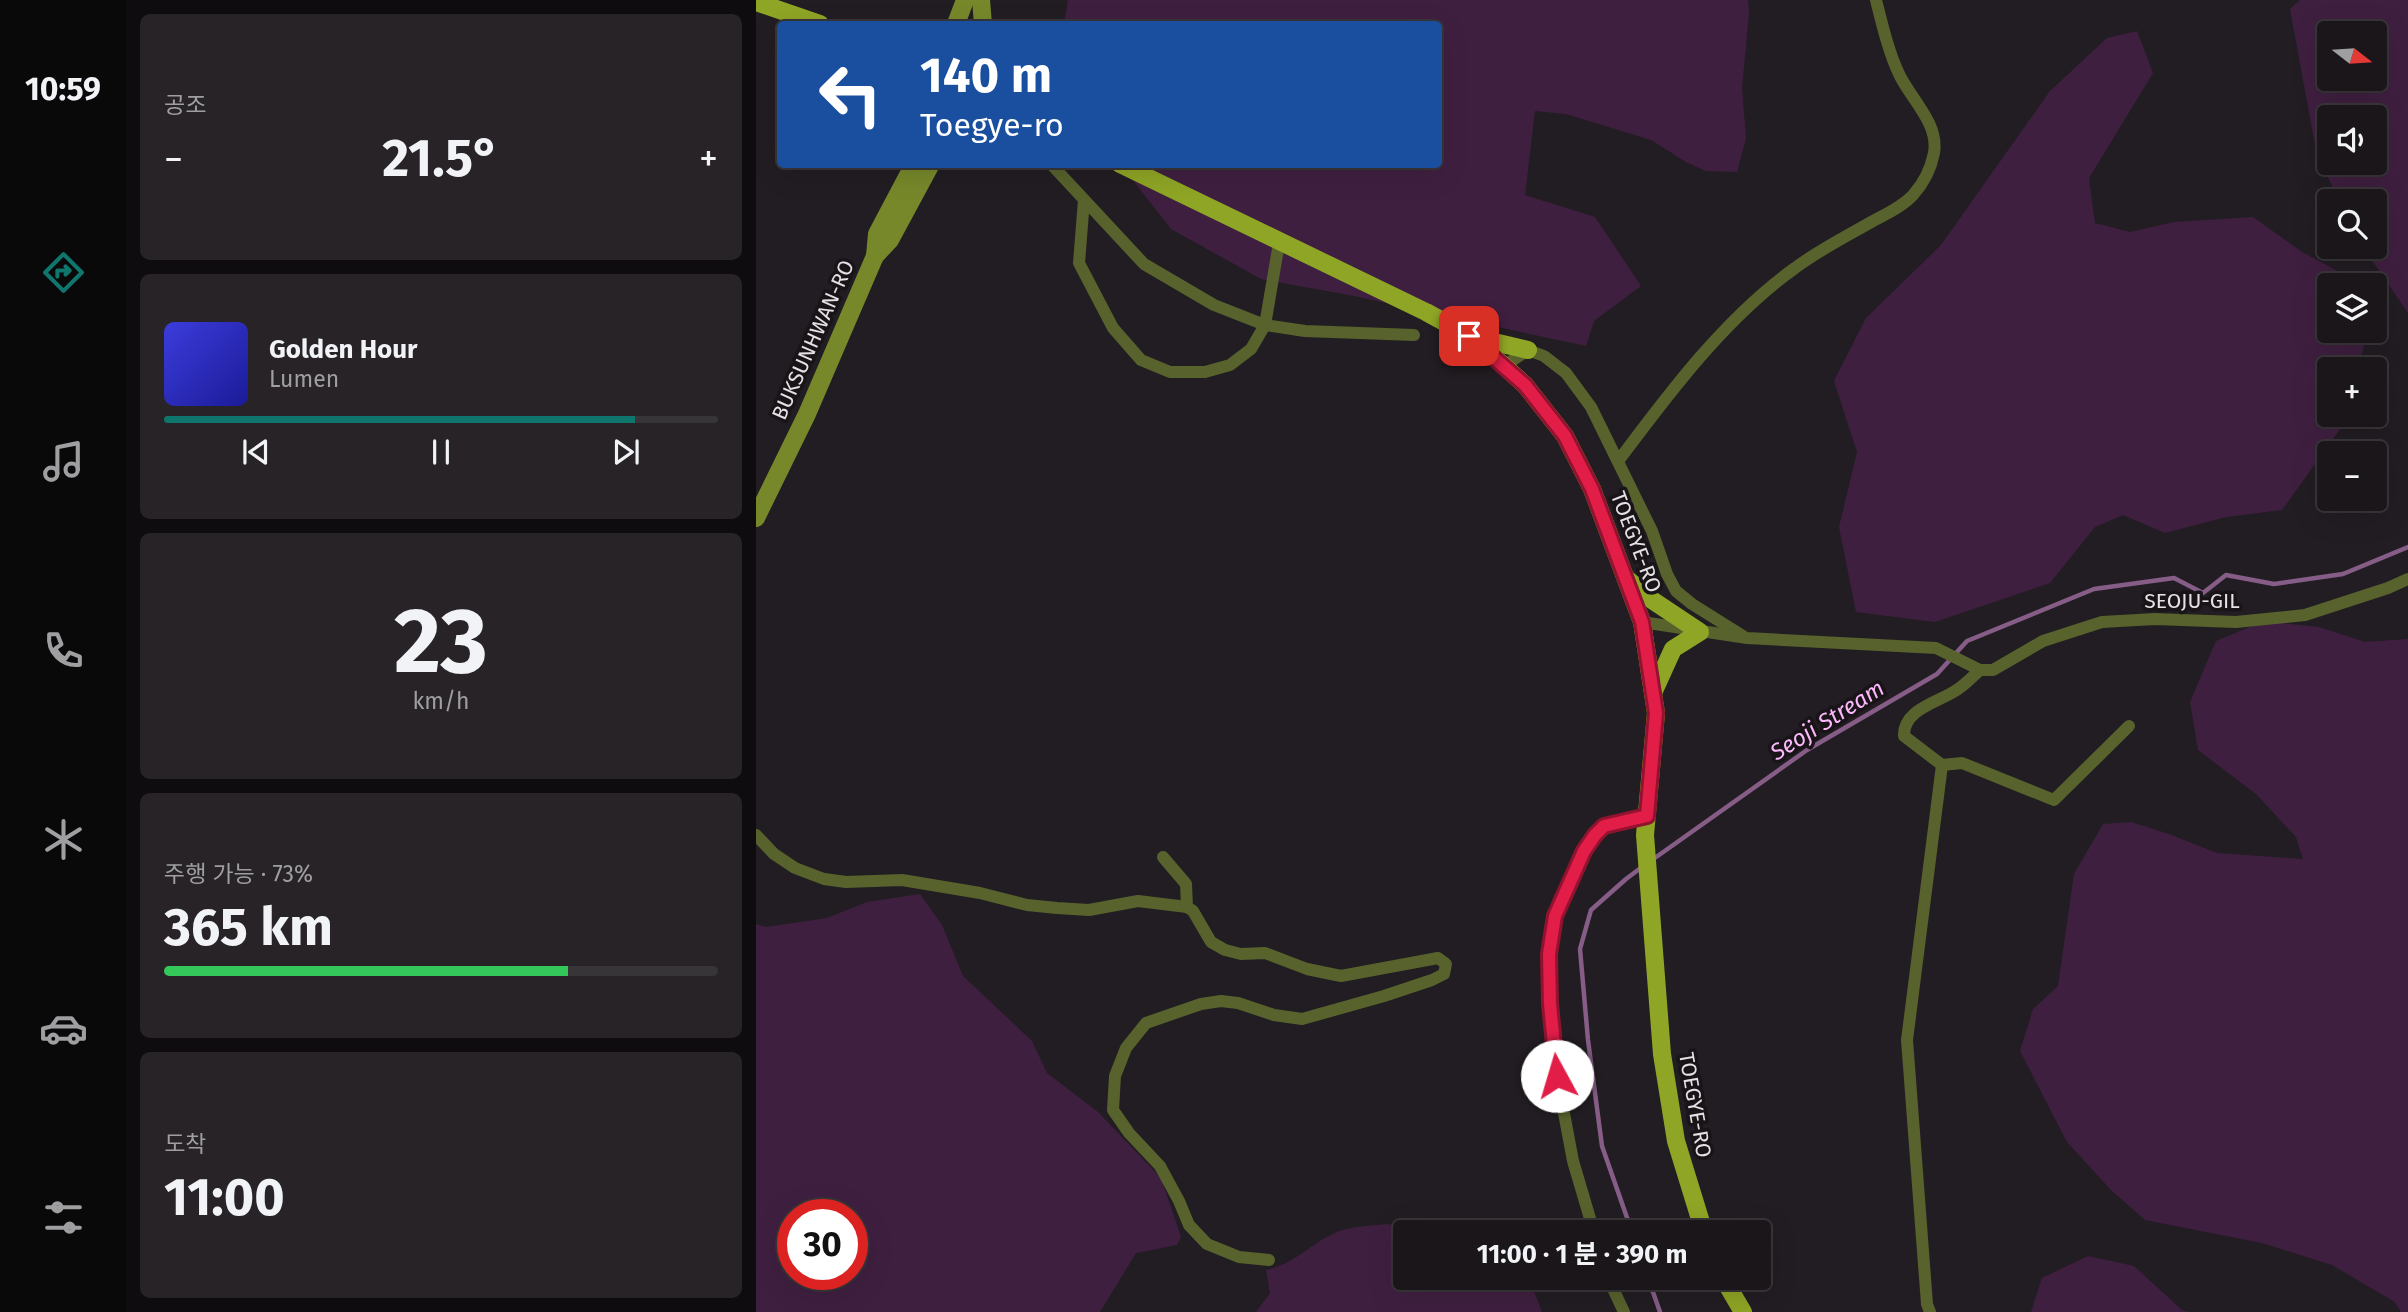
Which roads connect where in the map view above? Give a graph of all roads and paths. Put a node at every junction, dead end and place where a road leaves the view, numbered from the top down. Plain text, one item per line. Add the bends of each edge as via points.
1 (965, 0) edge
2 (981, 0) edge
3 (1876, 0) edge
4 (756, 2) edge
5 (811, 21) edge
6 (957, 21) edge
7 (983, 21) edge
8 (912, 168) edge
9 (929, 168) edge
10 (1055, 168) edge
11 (1128, 168) edge
12 (1084, 200) junction
13 (1279, 243) junction
14 (875, 256) junction
15 (1265, 325) junction
16 (1414, 335) dead end
17 (1469, 336) junction
18 (1528, 350) junction
19 (1504, 366) junction
20 (1619, 460) junction
21 (756, 518) edge
22 (1625, 577) junction
23 (2408, 579) edge
24 (1642, 622) junction
25 (1700, 632) junction
26 (1746, 638) junction
27 (1977, 668) junction
28 (1653, 693) junction
29 (2129, 726) dead end
30 (1942, 765) junction
31 (1647, 816) junction
32 (756, 835) edge
33 (1163, 857) dead end
34 (1187, 907) junction
35 (1590, 1220) edge
36 (1700, 1220) edge
37 (1269, 1260) dead end
38 (1614, 1290) edge
39 (1730, 1290) edge
40 (1624, 1312) edge
41 (1743, 1312) edge
42 (1930, 1312) edge

1 - 6 street
2 - 7 street
3 - 20 street via 1899,75 1934,139 1934,153 1922,184 1889,213 1796,267 1761,295 1686,375
4 - 5 main road
8 - 14 street, BUKSUNHWAN-RO via 877,234
9 - 14 street, BUKSUNHWAN-RO via 890,240
10 - 12 street
11 - 13 main road, TOEGYE-RO
12 - 15 street via 1144,264 1214,305
12 - 15 street via 1079,263 1113,328 1141,360 1170,372 1205,372 1230,365 1251,349
13 - 15 street
13 - 17 main road, TOEGYE-RO
14 - 21 street, BUKSUNHWAN-RO
15 - 16 street
17 - 18 main road
17 - 19 main road, TOEGYE-RO
18 - 19 street
18 - 20 street via 1566,373 1591,407
19 - 22 main road, TOEGYE-RO via 1565,436 1592,489
20 - 26 street via 1676,591
22 - 24 main road, TOEGYE-RO
22 - 25 main road
23 - 27 street, SEOJU-GIL via 2305,615 2236,622 2102,622 2043,641 1993,670
24 - 25 street
24 - 28 main road, TOEGYE-RO
25 - 26 street
25 - 28 main road via 1673,649
26 - 27 street via 1936,648
27 - 30 street via 1957,690 1912,715 1904,726 1904,736
28 - 31 main road, TOEGYE-RO via 1656,713
29 - 30 street via 2054,800 1962,763
30 - 42 street via 1907,1040
31 - 35 street via 1604,826 1595,835 1555,916 1549,954 1557,1076 1573,1161
31 - 36 main road, TOEGYE-RO via 1662,1055 1674,1129
32 - 34 street via 795,868 824,879 902,880 1057,908 1090,909 1138,901
33 - 34 street via 1186,884
34 - 37 street via 1211,942 1225,950 1265,953 1307,969 1341,976 1438,958 1446,964 1444,974 1432,981 1302,1019 1238,1003 1201,1004 1146,1023 1126,1048 1115,1076 1113,1110 1160,1166 1189,1225 1207,1244 1239,1257
38 - 40 street
39 - 41 main road

